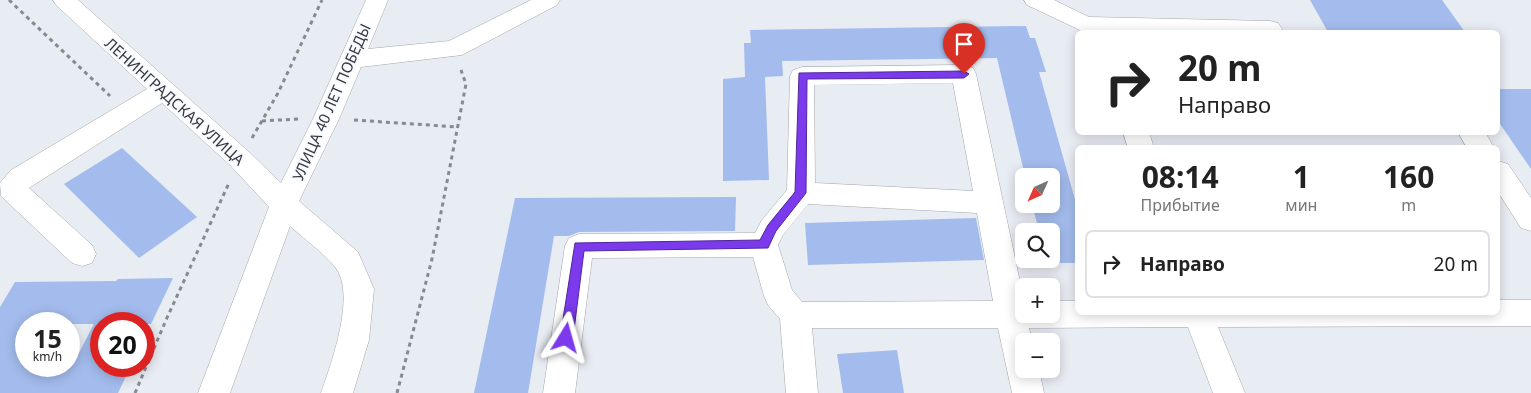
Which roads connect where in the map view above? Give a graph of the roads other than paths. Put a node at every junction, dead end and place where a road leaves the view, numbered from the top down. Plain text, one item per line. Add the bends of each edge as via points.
1 (64, 0) edge
2 (376, 0) edge
3 (549, 0) edge
4 (1035, 0) edge
5 (1270, 29) dead end
6 (352, 59) junction
7 (164, 90) junction
8 (1500, 174) edge
9 (801, 193) junction
10 (989, 203) junction
11 (284, 204) junction
12 (1531, 220) edge
13 (764, 244) junction
14 (82, 254) dead end
15 (1500, 313) edge
16 (1531, 313) edge
17 (1075, 314) edge
18 (795, 315) junction
19 (1011, 315) junction
20 (1199, 315) edge
21 (214, 393) edge
22 (337, 393) edge
23 (559, 393) edge
24 (802, 393) edge
25 (1028, 393) edge
26 (1229, 393) edge

1 - 7 street, ЛЕНИНГРАДСКАЯ УЛИЦА
2 - 6 street, УЛИЦА 40 ЛЕТ ПОБЕДЫ
3 - 6 street via 454,48
4 - 5 street via 1085,25
6 - 11 street, УЛИЦА 40 ЛЕТ ПОБЕДЫ
7 - 11 street, ЛЕНИНГРАДСКАЯ УЛИЦА
7 - 14 street via 21,178 11,188
8 - 12 street
9 - 10 street
9 - 10 street via 802,76 964,74
9 - 13 street via 772,228
10 - 19 street
11 - 21 street, УЛИЦА 40 ЛЕТ ПОБЕДЫ
11 - 22 street via 348,261 359,289 354,340
13 - 18 street via 779,296
13 - 23 street via 579,246
15 - 16 street
17 - 19 street
18 - 19 street
18 - 24 street
19 - 25 street
20 - 26 street

